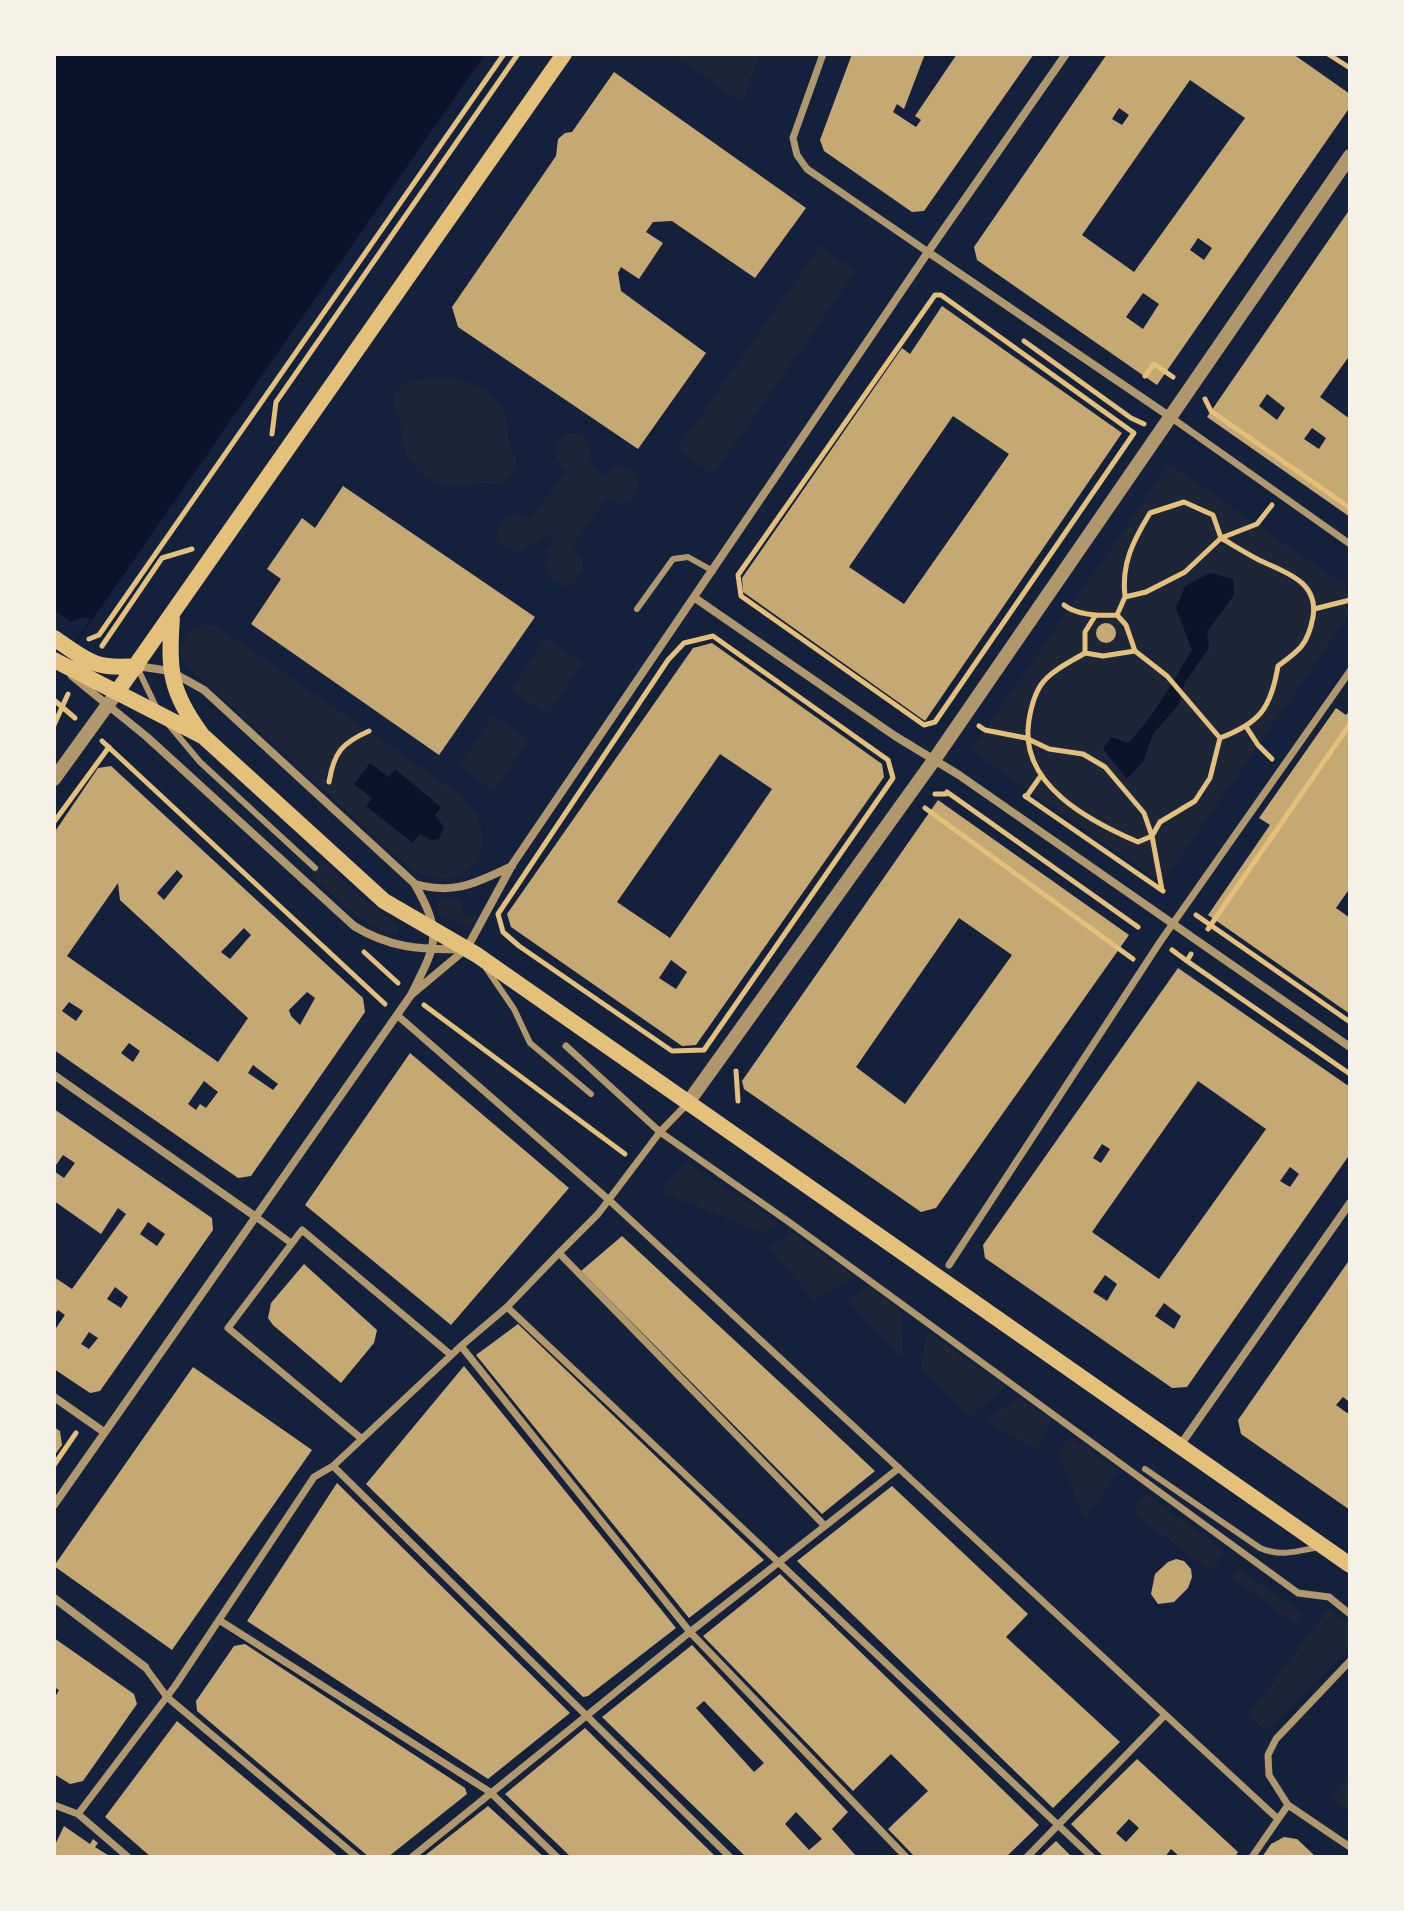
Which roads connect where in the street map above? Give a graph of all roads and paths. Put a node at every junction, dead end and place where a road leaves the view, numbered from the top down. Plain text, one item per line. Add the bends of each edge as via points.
1 (504, 54) edge
2 (518, 54) edge
3 (564, 54) edge
4 (823, 54) edge
5 (1066, 54) edge
6 (1328, 54) edge
7 (1350, 68) edge
8 (1350, 156) edge
9 (928, 252) junction
10 (1166, 372) dead end
11 (1145, 376) dead end
12 (1211, 411) dead end
13 (1169, 416) junction
14 (269, 442) dead end
15 (1280, 495) junction
16 (1350, 508) edge
17 (1221, 538) junction
18 (1350, 544) edge
19 (198, 545) dead end
20 (713, 571) junction
21 (741, 596) joint
22 (1125, 597) junction
23 (695, 598) junction
24 (1350, 600) edge
25 (1063, 604) dead end
26 (637, 609) dead end
27 (1314, 609) junction
28 (1117, 615) junction
29 (1095, 616) junction
30 (172, 617) junction
31 (54, 638) edge
32 (1135, 651) junction
33 (1085, 653) junction
34 (65, 658) edge
35 (90, 663) junction
36 (137, 666) junction
37 (170, 671) junction
38 (1350, 671) edge
39 (77, 681) junction
40 (112, 698) junction
41 (54, 700) edge
42 (62, 707) junction
43 (160, 714) junction
44 (80, 722) dead end
45 (1350, 724) edge
46 (54, 725) edge
47 (1247, 728) junction
48 (369, 731) dead end
49 (95, 735) dead end
50 (972, 735) dead end
51 (204, 737) junction
52 (1026, 738) junction
53 (1220, 738) junction
54 (109, 747) junction
55 (934, 760) junction
56 (1282, 768) junction
57 (1040, 777) junction
58 (54, 779) edge
59 (329, 787) dead end
60 (1015, 789) dead end
61 (1026, 797) junction
62 (929, 813) dead end
63 (54, 822) edge
64 (1152, 836) junction
65 (512, 865) junction
66 (315, 868) dead end
67 (414, 883) junction
68 (1184, 906) junction
69 (1172, 923) junction
70 (1211, 925) junction
71 (433, 928) junction
72 (434, 950) junction
73 (1119, 950) dead end
74 (472, 952) junction
75 (1187, 961) dead end
76 (411, 995) junction
77 (397, 1015) junction
78 (1350, 1022) edge
79 (566, 1046) dead end
80 (1350, 1047) edge
81 (704, 1050) joint
82 (1350, 1074) edge
83 (54, 1075) edge
84 (591, 1094) dead end
85 (687, 1104) junction
86 (660, 1132) junction
87 (609, 1200) junction
88 (1350, 1203) edge
89 (256, 1217) junction
90 (291, 1243) junction
91 (559, 1253) junction
92 (949, 1265) dead end
93 (507, 1307) junction
94 (461, 1346) junction
95 (451, 1355) junction
96 (54, 1397) edge
97 (86, 1420) junction
98 (104, 1432) junction
99 (362, 1439) junction
100 (1179, 1447) junction
101 (54, 1465) edge
102 (333, 1466) junction
103 (899, 1468) junction
104 (1145, 1469) dead end
105 (54, 1505) edge
106 (825, 1526) junction
107 (1322, 1546) junction
108 (780, 1562) junction
109 (1350, 1565) edge
110 (54, 1598) edge
111 (1350, 1614) edge
112 (219, 1620) junction
113 (690, 1632) junction
114 (1350, 1661) edge
115 (145, 1667) joint
116 (167, 1697) junction
117 (1165, 1715) junction
118 (585, 1717) junction
119 (490, 1792) junction
120 (1288, 1805) junction
121 (54, 1806) edge
122 (78, 1814) junction
123 (1278, 1819) junction
124 (1059, 1826) junction
125 (1350, 1847) edge
126 (128, 1857) edge
127 (357, 1857) edge
128 (412, 1857) edge
129 (557, 1857) edge
130 (730, 1857) edge
131 (906, 1857) edge
132 (1027, 1857) edge
133 (1092, 1857) edge
134 (1252, 1857) edge

1 - 34 path via 99,635
2 - 14 path via 276,402
3 - 30 main road
4 - 9 street via 793,138 797,155 807,169
5 - 9 street
6 - 7 path
8 - 13 street
9 - 13 street
9 - 20 street
10 - 11 path via 1154,364
12 - 16 path
13 - 15 street
13 - 55 street
15 - 17 path via 1257,524
15 - 18 street
17 - 22 path via 1185,572
17 - 22 path via 1213,515 1184,502 1150,513 1131,545 1123,577
17 - 27 path via 1307,586
19 - 35 path via 162,558
20 - 23 street
20 - 26 lane via 688,557 673,559
21 - 21 path via 908,715 924,725 935,722 1134,433 935,295 738,575
22 - 28 path
23 - 55 street
23 - 65 street
24 - 27 path
25 - 29 path
27 - 47 path via 1302,648 1278,666 1273,697
28 - 29 path
28 - 32 path
29 - 33 path via 1085,632
30 - 36 main road
30 - 37 main road
31 - 34 main road
32 - 33 path
32 - 53 path via 1167,676
33 - 52 path via 1044,681 1031,706
34 - 35 main road
34 - 39 street
34 - 40 main road
35 - 36 main road
36 - 37 street
36 - 40 main road
36 - 43 lane
37 - 51 main road via 179,698
37 - 67 street via 204,690
38 - 56 street
39 - 40 street
39 - 42 path
40 - 43 main road
40 - 58 street
40 - 72 street via 354,926 390,944
41 - 42 path
42 - 44 path
42 - 46 path
43 - 51 main road
43 - 66 lane via 200,762
45 - 70 path
47 - 53 path
47 - 56 path
48 - 59 path via 345,742 332,765
49 - 54 path
50 - 52 path via 979,726
51 - 71 main road via 384,901
52 - 57 path
52 - 64 path via 1049,749 1083,754 1105,767 1144,813
53 - 64 path via 1210,778 1195,801 1160,822
54 - 63 path
54 - 77 path
55 - 69 street
55 - 85 street
56 - 68 street
57 - 61 path
57 - 64 path via 1105,828 1138,842
60 - 61 path
61 - 64 path via 1163,891
62 - 73 path
65 - 67 street via 456,888 437,890
65 - 74 street
67 - 71 street
68 - 69 street
68 - 70 path
69 - 80 street
69 - 92 street
70 - 78 path
71 - 72 street
71 - 74 main road
72 - 74 street
72 - 76 street
74 - 76 street
74 - 84 lane via 514,1009 530,1043
74 - 85 main road
75 - 82 path
76 - 77 street
77 - 87 street
77 - 89 street
79 - 86 street
81 - 81 path via 672,1051 519,946 503,932 498,914 668,660 684,643 713,636 888,760 893,778
83 - 89 street
85 - 86 street
85 - 100 main road
86 - 87 street
86 - 111 street via 1298,1593 1329,1597
87 - 91 street
87 - 103 street
88 - 100 street
89 - 90 street
89 - 98 street
90 - 95 street via 302,1230
90 - 99 street via 228,1328
91 - 93 street
91 - 106 street
93 - 94 street
93 - 108 street
94 - 95 street
94 - 113 street
95 - 99 street
96 - 97 street
97 - 98 street
97 - 101 path
98 - 105 street
99 - 102 street
100 - 107 main road
102 - 112 street via 314,1477
102 - 118 street
103 - 106 street
103 - 117 street
104 - 107 lane via 1271,1553
106 - 108 street
107 - 109 main road
108 - 113 street
108 - 124 street
110 - 115 street
112 - 116 street
112 - 119 street
113 - 118 street
113 - 131 street
114 - 120 street via 1276,1739 1268,1755 1269,1775
115 - 116 street
116 - 122 street
116 - 127 street
117 - 123 street
117 - 124 street
118 - 119 street
118 - 130 street
119 - 128 street
119 - 129 street
120 - 123 street
120 - 125 street
121 - 122 street
122 - 126 street
123 - 134 street
124 - 132 street
124 - 133 street

